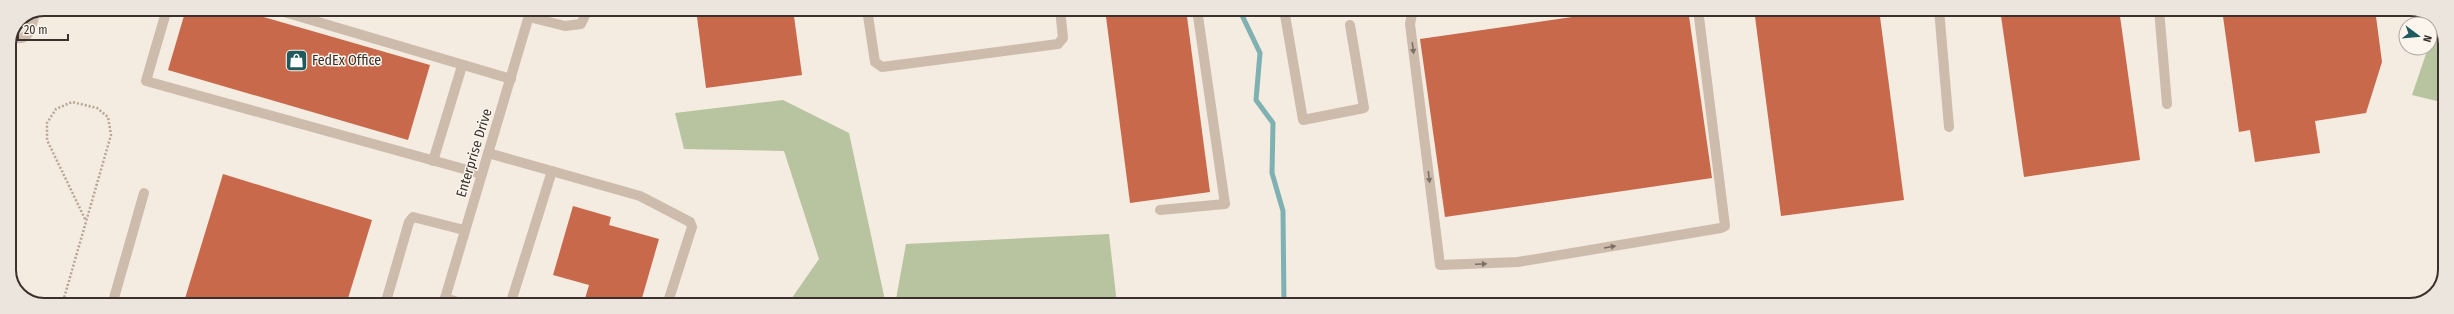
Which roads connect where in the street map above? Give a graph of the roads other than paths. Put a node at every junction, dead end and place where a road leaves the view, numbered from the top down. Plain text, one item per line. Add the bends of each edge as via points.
1 (165, 16) edge
2 (297, 16) edge
3 (529, 16) edge
4 (538, 16) edge
5 (585, 16) edge
6 (868, 16) edge
7 (1061, 16) edge
8 (1199, 16) edge
9 (1285, 16) edge
10 (1412, 16) edge
11 (1699, 16) edge
12 (1940, 16) edge
13 (2160, 16) edge
14 (33, 18) edge
15 (1350, 25) dead end
16 (17, 39) edge
17 (462, 66) junction
18 (511, 79) junction
19 (2167, 104) dead end
20 (1949, 128) dead end
21 (488, 153) junction
22 (433, 161) junction
23 (552, 171) junction
24 (482, 174) junction
25 (144, 193) dead end
26 (1160, 210) dead end
27 (464, 230) junction
28 (114, 298) edge
29 (387, 298) edge
30 (445, 298) edge
31 (512, 298) edge
32 (669, 298) edge

1 - 22 street via 146,81
2 - 17 street
3 - 18 street, Enterprise Drive
4 - 5 street via 565,26 581,24
6 - 7 street via 875,62 882,67 1058,44 1063,38
8 - 26 street via 1225,204
9 - 15 street via 1304,120 1364,108
10 -> 11 street via 1410,24 1440,265 1518,262 1725,226
12 - 20 street
13 - 19 street
14 - 16 street via 25,38
17 - 18 street
17 - 22 street
18 - 21 street, Enterprise Drive
21 - 23 street
21 - 24 street, Enterprise Drive
22 - 24 street
23 - 31 street
23 - 32 street via 640,196 692,224
24 - 27 street, Enterprise Drive
25 - 28 street
27 - 29 street via 413,218 409,222
27 - 30 street, Enterprise Drive

